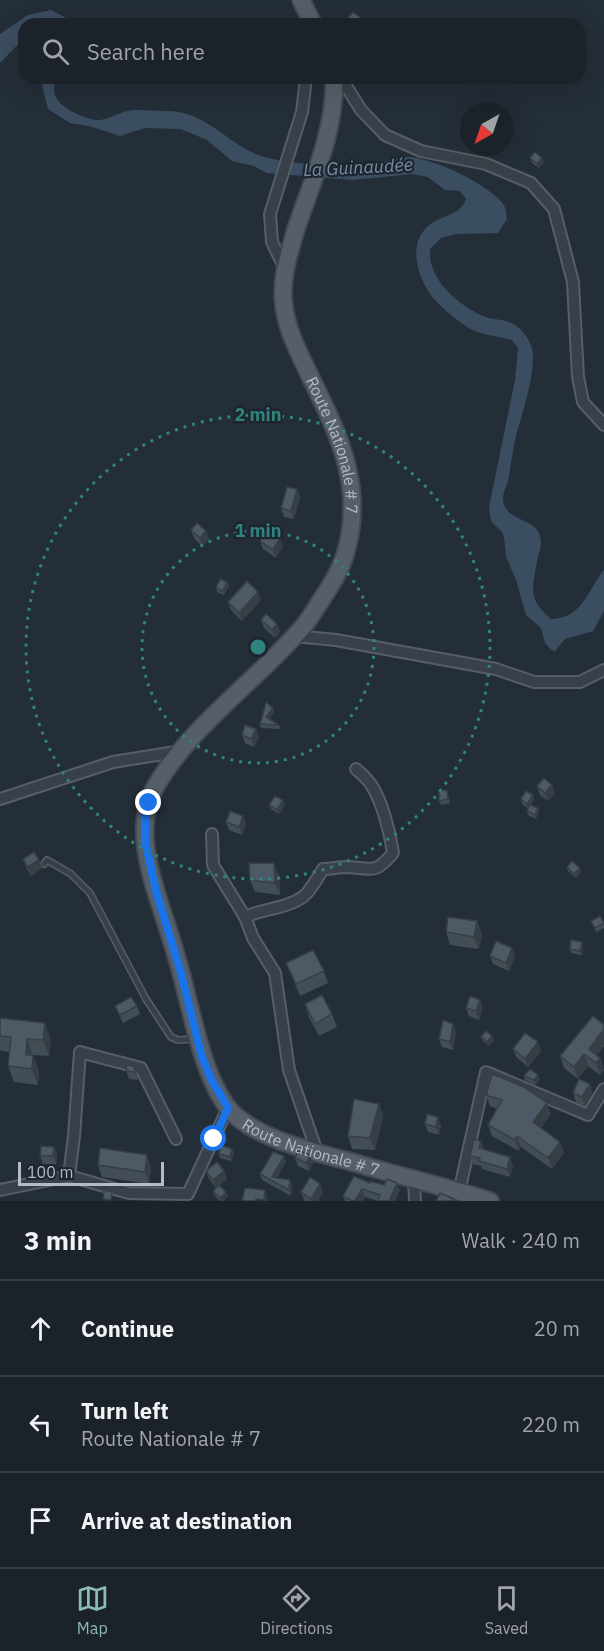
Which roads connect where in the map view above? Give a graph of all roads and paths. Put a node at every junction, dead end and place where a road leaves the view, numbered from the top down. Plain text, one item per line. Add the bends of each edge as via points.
1 (301, 0) edge
2 (308, 18) edge
3 (305, 84) edge
4 (334, 84) edge
5 (345, 84) edge
6 (286, 272) junction
7 (604, 425) edge
8 (294, 636) junction
9 (604, 670) edge
10 (182, 751) junction
11 (356, 769) dead end
12 (0, 799) edge
13 (212, 834) dead end
14 (44, 864) dead end
15 (245, 917) junction
16 (198, 1038) junction
17 (604, 1089) edge
18 (228, 1108) junction
19 (176, 1139) dead end
20 (316, 1152) junction
21 (69, 1176) junction
22 (414, 1180) junction
23 (0, 1190) edge
24 (459, 1192) junction
25 (415, 1201) edge
26 (490, 1201) edge

1 - 2 main road
3 - 6 street via 302,112 270,214 272,242
4 - 6 main road, Route Nationale # 7 via 326,136
5 - 7 street via 361,110 385,135 421,151 486,164 531,183 554,209 573,282 583,402
6 - 8 main road, Route Nationale # 7 via 284,310 291,335 340,443 350,472 353,500 346,552 337,577
8 - 9 street via 496,669 534,682 580,682
8 - 10 main road, Route Nationale # 7
10 - 12 street via 112,762
10 - 16 main road, Route Nationale # 7 via 156,786 145,819 145,841
11 - 15 street via 377,796 393,853 374,869 323,869 304,896
13 - 15 street via 213,866
14 - 16 lane via 47,860 71,874 90,893 146,999 171,1037
15 - 20 street via 275,973 289,1070
16 - 18 main road, Route Nationale # 7 via 211,1079
17 - 24 street via 588,1114 486,1072
18 - 20 main road, Route Nationale # 7 via 259,1130
18 - 21 street via 188,1194 129,1193
19 - 21 street via 141,1068 80,1052
20 - 22 main road, Route Nationale # 7
21 - 23 street
22 - 24 main road, Route Nationale # 7
22 - 25 street
24 - 26 main road, Route Nationale # 7

